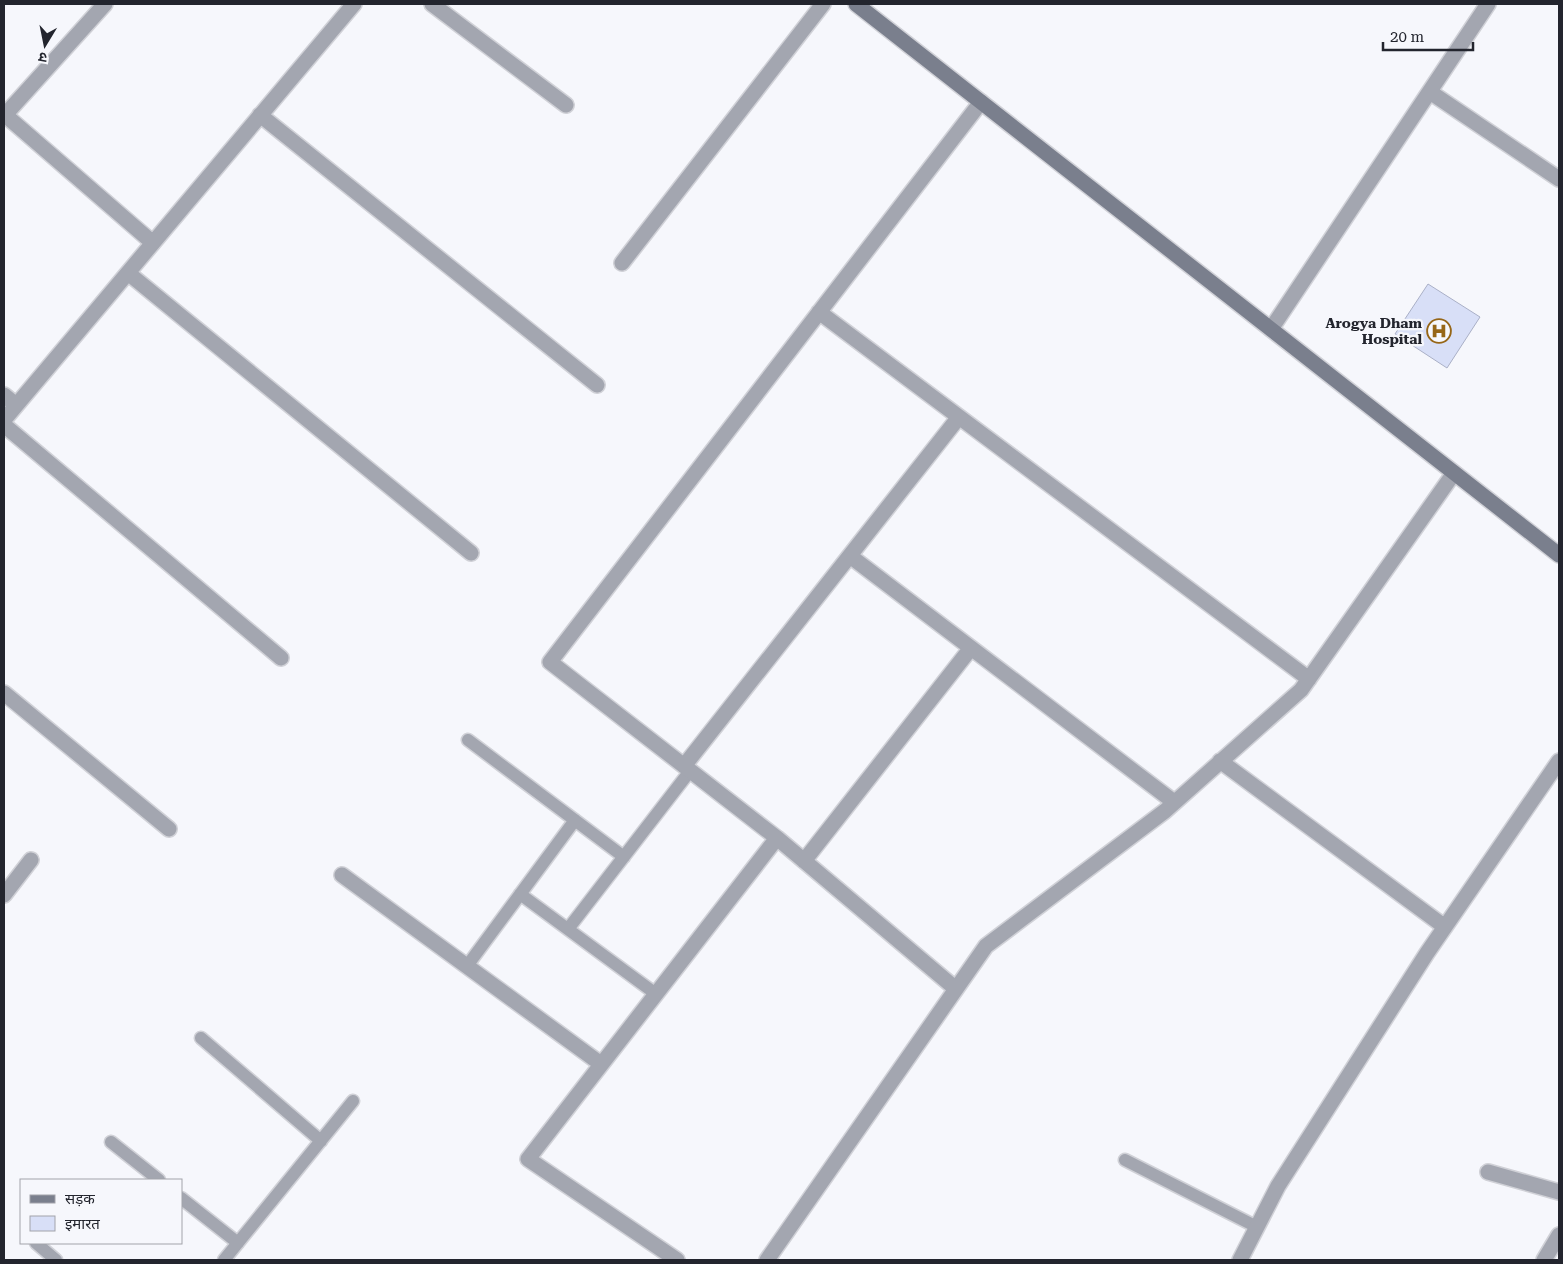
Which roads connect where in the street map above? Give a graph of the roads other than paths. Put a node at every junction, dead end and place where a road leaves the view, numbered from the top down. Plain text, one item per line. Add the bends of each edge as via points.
1 (104, 4) edge
2 (354, 4) edge
3 (432, 4) edge
4 (823, 4) edge
5 (856, 4) edge
6 (1488, 4) edge
7 (1430, 92) junction
8 (981, 102) junction
9 (566, 105) dead end
10 (4, 115) edge
11 (260, 116) junction
12 (1559, 178) edge
13 (153, 243) junction
14 (622, 263) dead end
15 (128, 273) junction
16 (819, 312) junction
17 (1271, 329) junction
18 (597, 385) dead end
19 (4, 395) edge
20 (16, 405) junction
21 (959, 417) junction
22 (4, 420) edge
23 (4, 425) edge
24 (1454, 473) junction
25 (470, 553) dead end
26 (850, 556) junction
27 (1559, 556) edge
28 (971, 648) junction
29 (281, 658) dead end
30 (1309, 680) junction
31 (4, 693) edge
32 (468, 740) dead end
33 (1220, 761) junction
34 (1559, 761) edge
35 (687, 768) junction
36 (1174, 802) junction
37 (575, 820) junction
38 (169, 829) dead end
39 (778, 838) junction
40 (624, 856) junction
41 (32, 860) dead end
42 (804, 861) junction
43 (342, 875) dead end
44 (520, 894) junction
45 (4, 895) edge
46 (1445, 927) junction
47 (568, 929) junction
48 (467, 966) junction
49 (956, 989) junction
50 (656, 994) junction
51 (201, 1038) dead end
52 (601, 1064) junction
53 (353, 1102) dead end
54 (321, 1141) junction
55 (111, 1142) dead end
56 (1124, 1160) dead end
57 (1488, 1172) dead end
58 (158, 1179) edge
59 (1559, 1192) edge
60 (182, 1199) edge
61 (1257, 1227) junction
62 (1559, 1235) edge
63 (238, 1243) junction
64 (37, 1244) edge
65 (56, 1260) edge
66 (224, 1260) edge
67 (677, 1260) edge
68 (767, 1260) edge
69 (1240, 1260) edge
70 (1544, 1260) edge

1 - 10 street
2 - 11 street
3 - 9 street
4 - 14 street
5 - 8 street
6 - 7 street
7 - 12 street
7 - 17 street
8 - 16 street
8 - 17 street
10 - 13 street
11 - 13 street
11 - 18 street
13 - 15 street
15 - 20 street
15 - 25 street
16 - 21 street
16 - 35 street via 550,662
17 - 24 street
19 - 20 street
20 - 22 street
21 - 26 street
21 - 30 street
23 - 29 street
24 - 27 street
24 - 30 street
26 - 28 street
26 - 35 street
28 - 36 street
28 - 42 street
30 - 33 street
31 - 38 street
32 - 37 lane
33 - 36 street
33 - 46 street
34 - 46 street
35 - 39 street
35 - 40 lane
36 - 49 street via 986,946
37 - 40 lane
37 - 44 lane
39 - 42 street
39 - 50 street
40 - 47 lane
41 - 45 street
42 - 49 street
43 - 48 street
44 - 47 lane
44 - 48 lane
46 - 61 street via 1278,1186
47 - 50 lane
48 - 52 street
49 - 68 street
50 - 52 street
51 - 54 lane
52 - 67 street via 528,1159
53 - 54 lane
54 - 63 lane
55 - 58 lane
56 - 61 lane
57 - 59 street
60 - 63 lane
61 - 69 street
62 - 70 street
63 - 66 lane
64 - 65 lane

